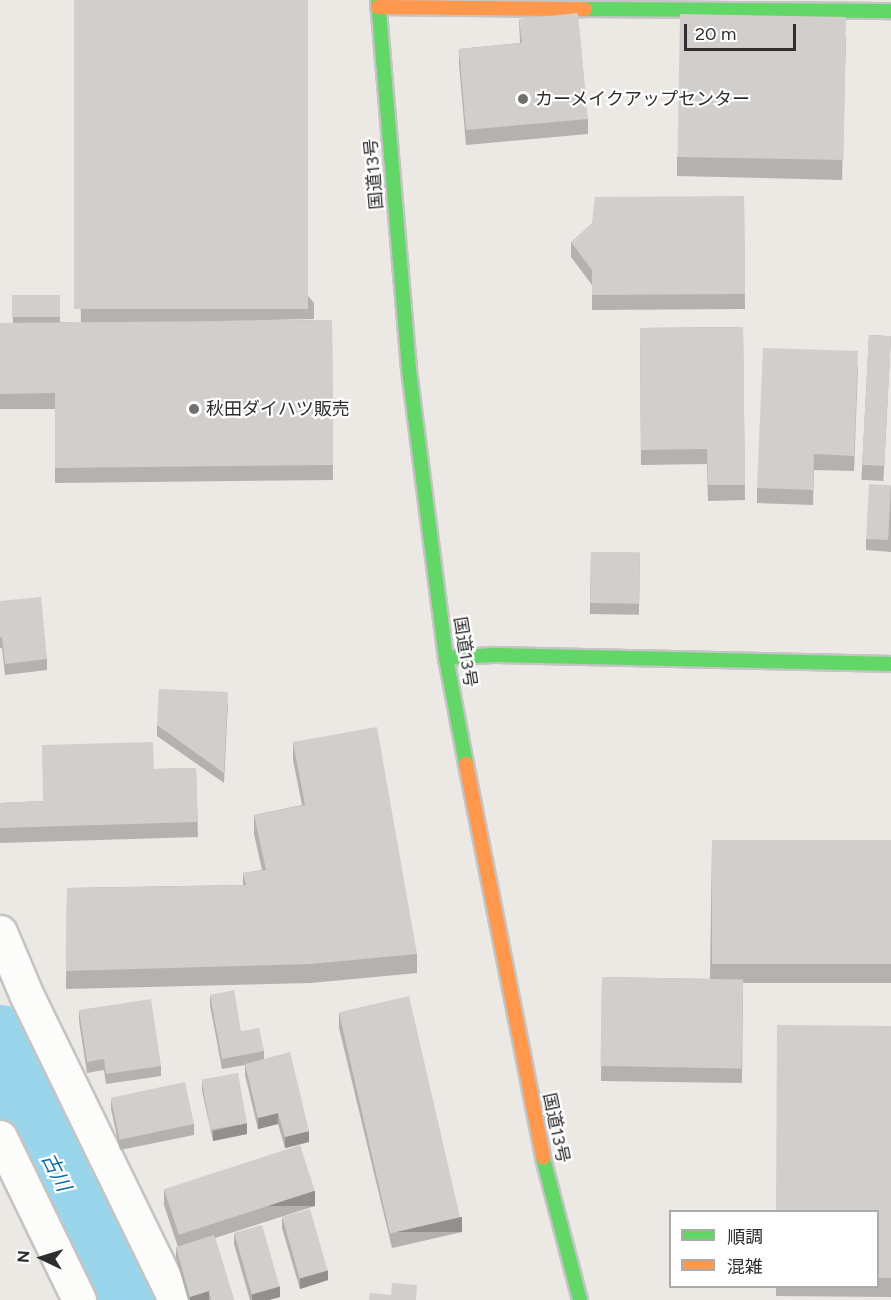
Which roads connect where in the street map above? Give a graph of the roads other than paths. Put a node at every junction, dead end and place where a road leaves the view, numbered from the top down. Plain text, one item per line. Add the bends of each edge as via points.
1 (378, 4) edge
2 (891, 11) edge
3 (446, 658) junction
4 (891, 664) edge
5 (0, 932) edge
6 (0, 1137) edge
7 (79, 1300) edge
8 (175, 1300) edge
9 (580, 1300) edge

1 - 2 main road
1 - 3 main road, 国道13号 via 409,370
3 - 4 main road via 493,655
3 - 9 main road, 国道13号 via 540,1146
5 - 8 street via 26,994
6 - 7 street

